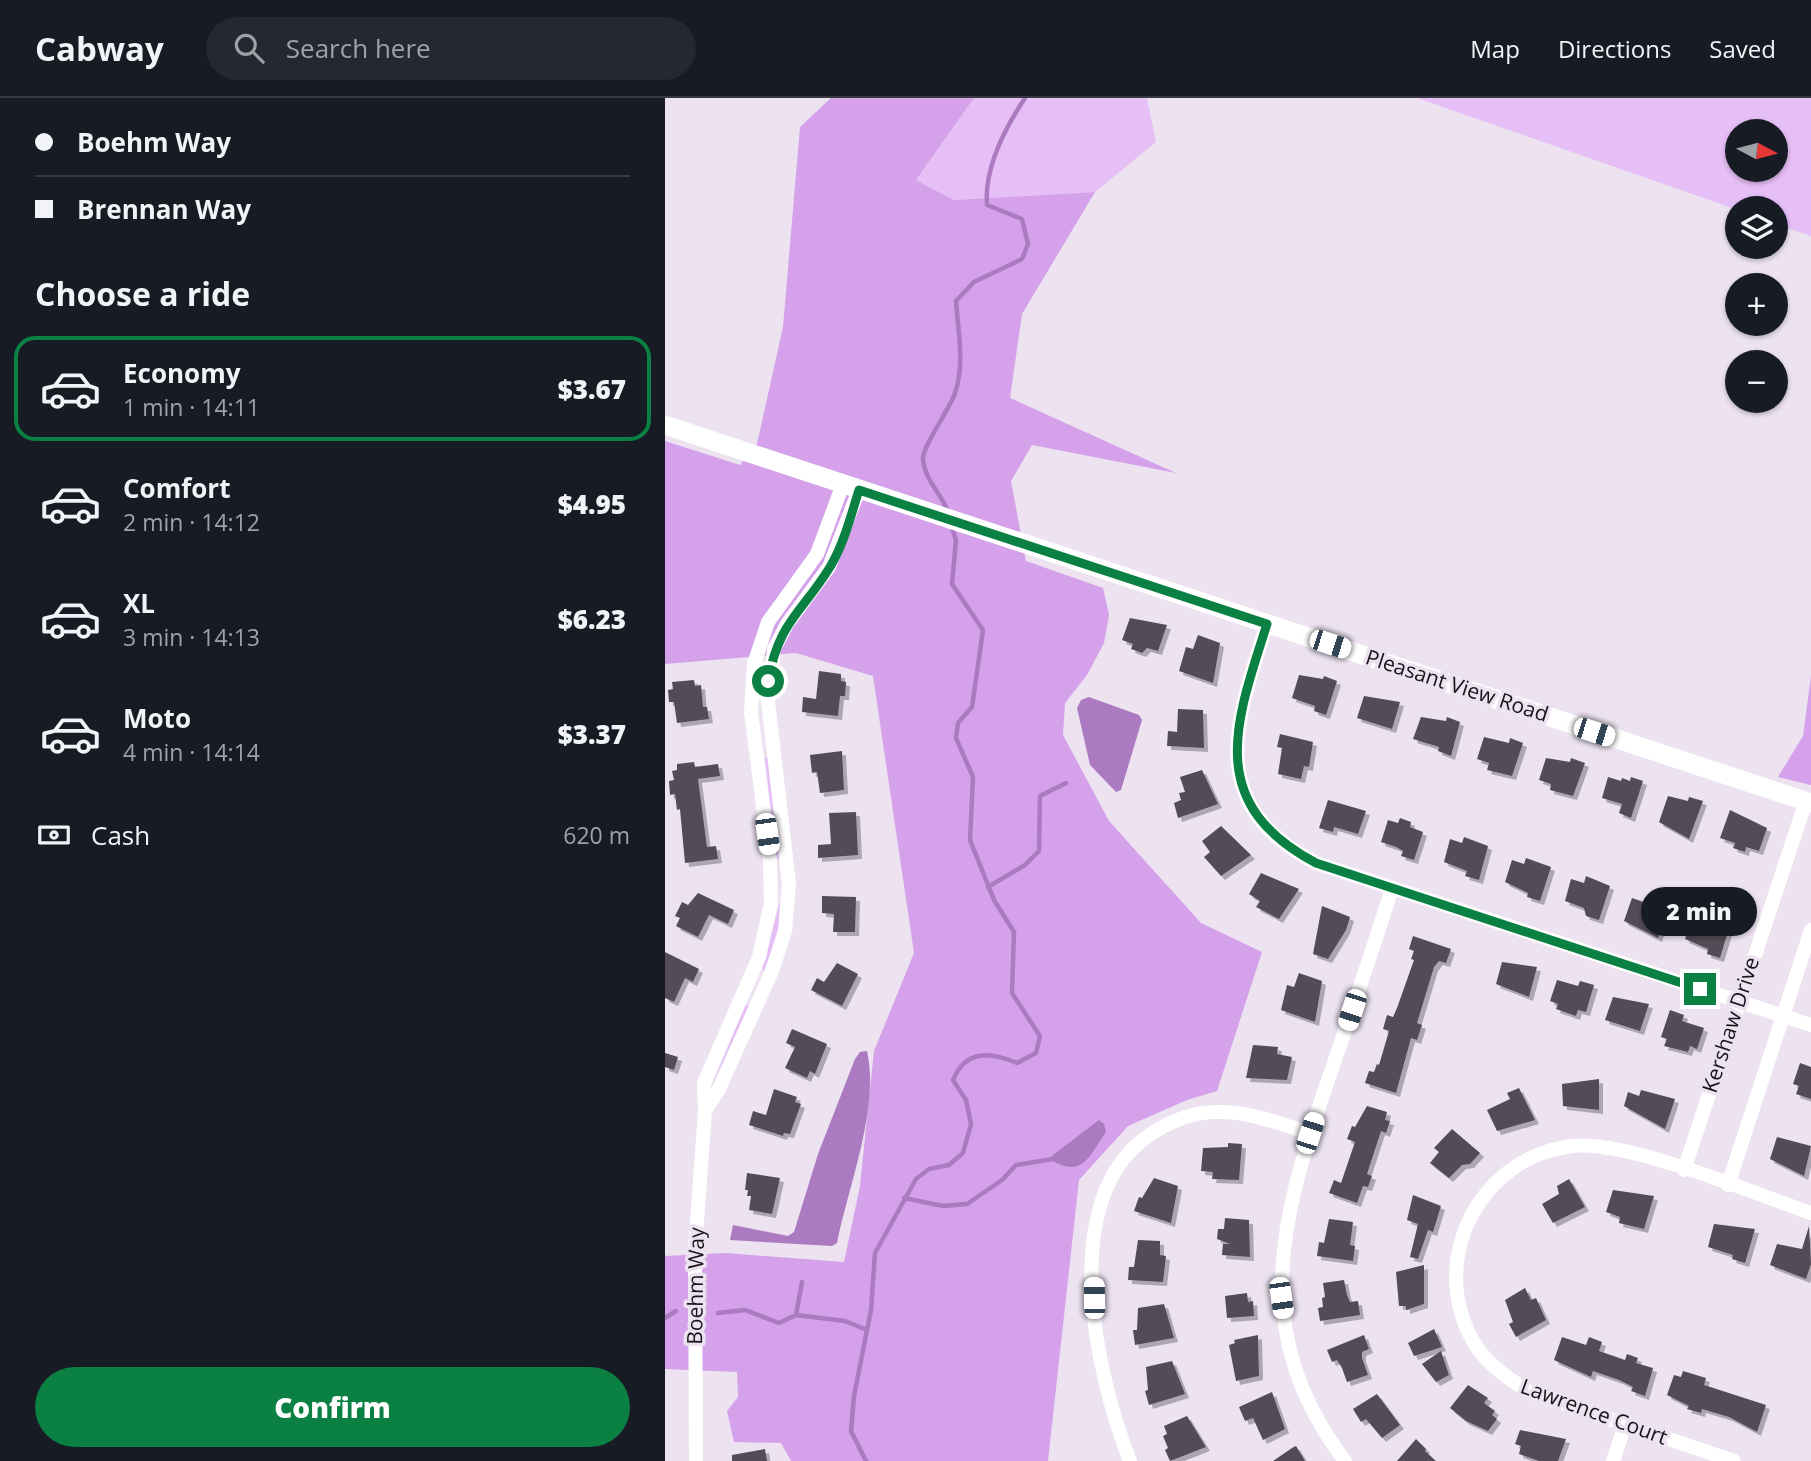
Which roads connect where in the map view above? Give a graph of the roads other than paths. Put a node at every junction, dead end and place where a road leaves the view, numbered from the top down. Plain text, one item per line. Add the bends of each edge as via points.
1 (665, 425) edge
2 (851, 487) junction
3 (771, 617) junction
4 (1267, 624) junction
5 (785, 626) junction
6 (1809, 802) edge
7 (788, 871) junction
8 (771, 876) junction
9 (1392, 888) junction
10 (1811, 930) edge
11 (748, 980) junction
12 (766, 984) junction
13 (1739, 1002) junction
14 (1782, 1016) junction
15 (1811, 1026) edge
16 (705, 1111) junction
17 (1310, 1133) junction
18 (1684, 1170) junction
19 (1728, 1185) junction
20 (1811, 1213) edge
21 (1625, 1425) junction
22 (696, 1461) edge
23 (1130, 1461) edge
24 (1345, 1461) edge
25 (1613, 1461) edge
26 (1734, 1461) edge

1 - 2 street, Pleasant View Road
2 - 3 street, Boehm Way via 817,554
2 - 4 street, Pleasant View Road
2 - 5 street, Boehm Way via 829,567
3 - 5 street
3 - 8 street, Boehm Way via 759,643 751,686
4 - 6 street, Pleasant View Road
4 - 9 street via 1235,737 1248,797 1272,832 1293,850 1316,863
5 - 7 street, Boehm Way via 774,649 768,702
6 - 13 street, Kershaw Drive
7 - 8 street
7 - 12 street, Boehm Way via 785,931
8 - 11 street, Boehm Way via 766,933
9 - 13 street
9 - 17 street
10 - 14 street
11 - 12 street
11 - 16 street, Boehm Way via 704,1083
12 - 16 street, Boehm Way
13 - 14 street
13 - 18 street, Kershaw Drive
14 - 15 street
14 - 19 street
16 - 22 street, Boehm Way via 695,1249
17 - 23 street via 1236,1112 1196,1115 1159,1128 1141,1141 1109,1180 1095,1227 1094,1298 1104,1376
17 - 24 street via 1285,1229 1281,1298 1303,1389
18 - 19 street, Lawrence Court
18 - 21 street, Lawrence Court via 1598,1146 1547,1150 1504,1173 1486,1191 1461,1237 1457,1290 1463,1318 1491,1364 1532,1393
19 - 20 street, Lawrence Court
21 - 25 street
21 - 26 street, Lawrence Court

